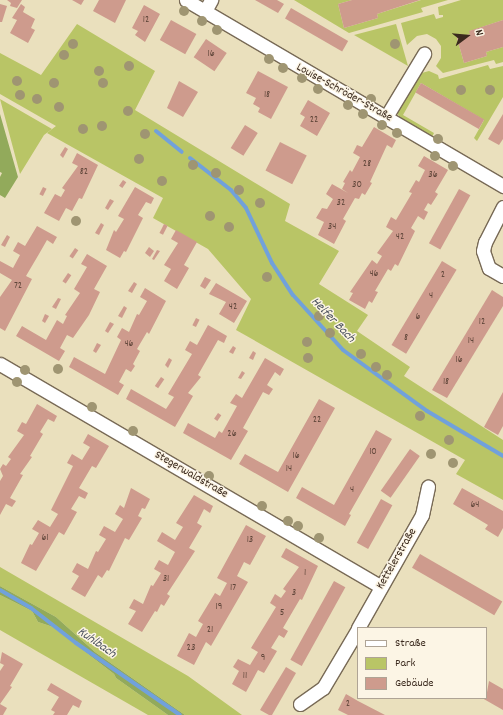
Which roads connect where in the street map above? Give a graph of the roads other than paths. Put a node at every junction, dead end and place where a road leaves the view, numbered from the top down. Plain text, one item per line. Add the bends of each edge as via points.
1 (186, 0) edge
2 (208, 6) edge
3 (424, 54) dead end
4 (386, 117) junction
5 (503, 186) edge
6 (503, 207) edge
7 (503, 276) edge
8 (0, 364) edge
9 (428, 487) dead end
10 (381, 587) junction
11 (359, 627) edge
12 (357, 630) edge
13 (300, 704) dead end

1 - 2 street, Louise-Schröder-Straße
2 - 4 street, Louise-Schröder-Straße
3 - 4 street
4 - 5 street, Louise-Schröder-Straße
6 - 7 street via 485,242 484,251 489,268
8 - 10 street, Stegerwaldstraße
9 - 10 street, Kettelerstraße via 422,515
10 - 11 street, Kettelerstraße
12 - 13 street, Kettelerstraße via 322,688

